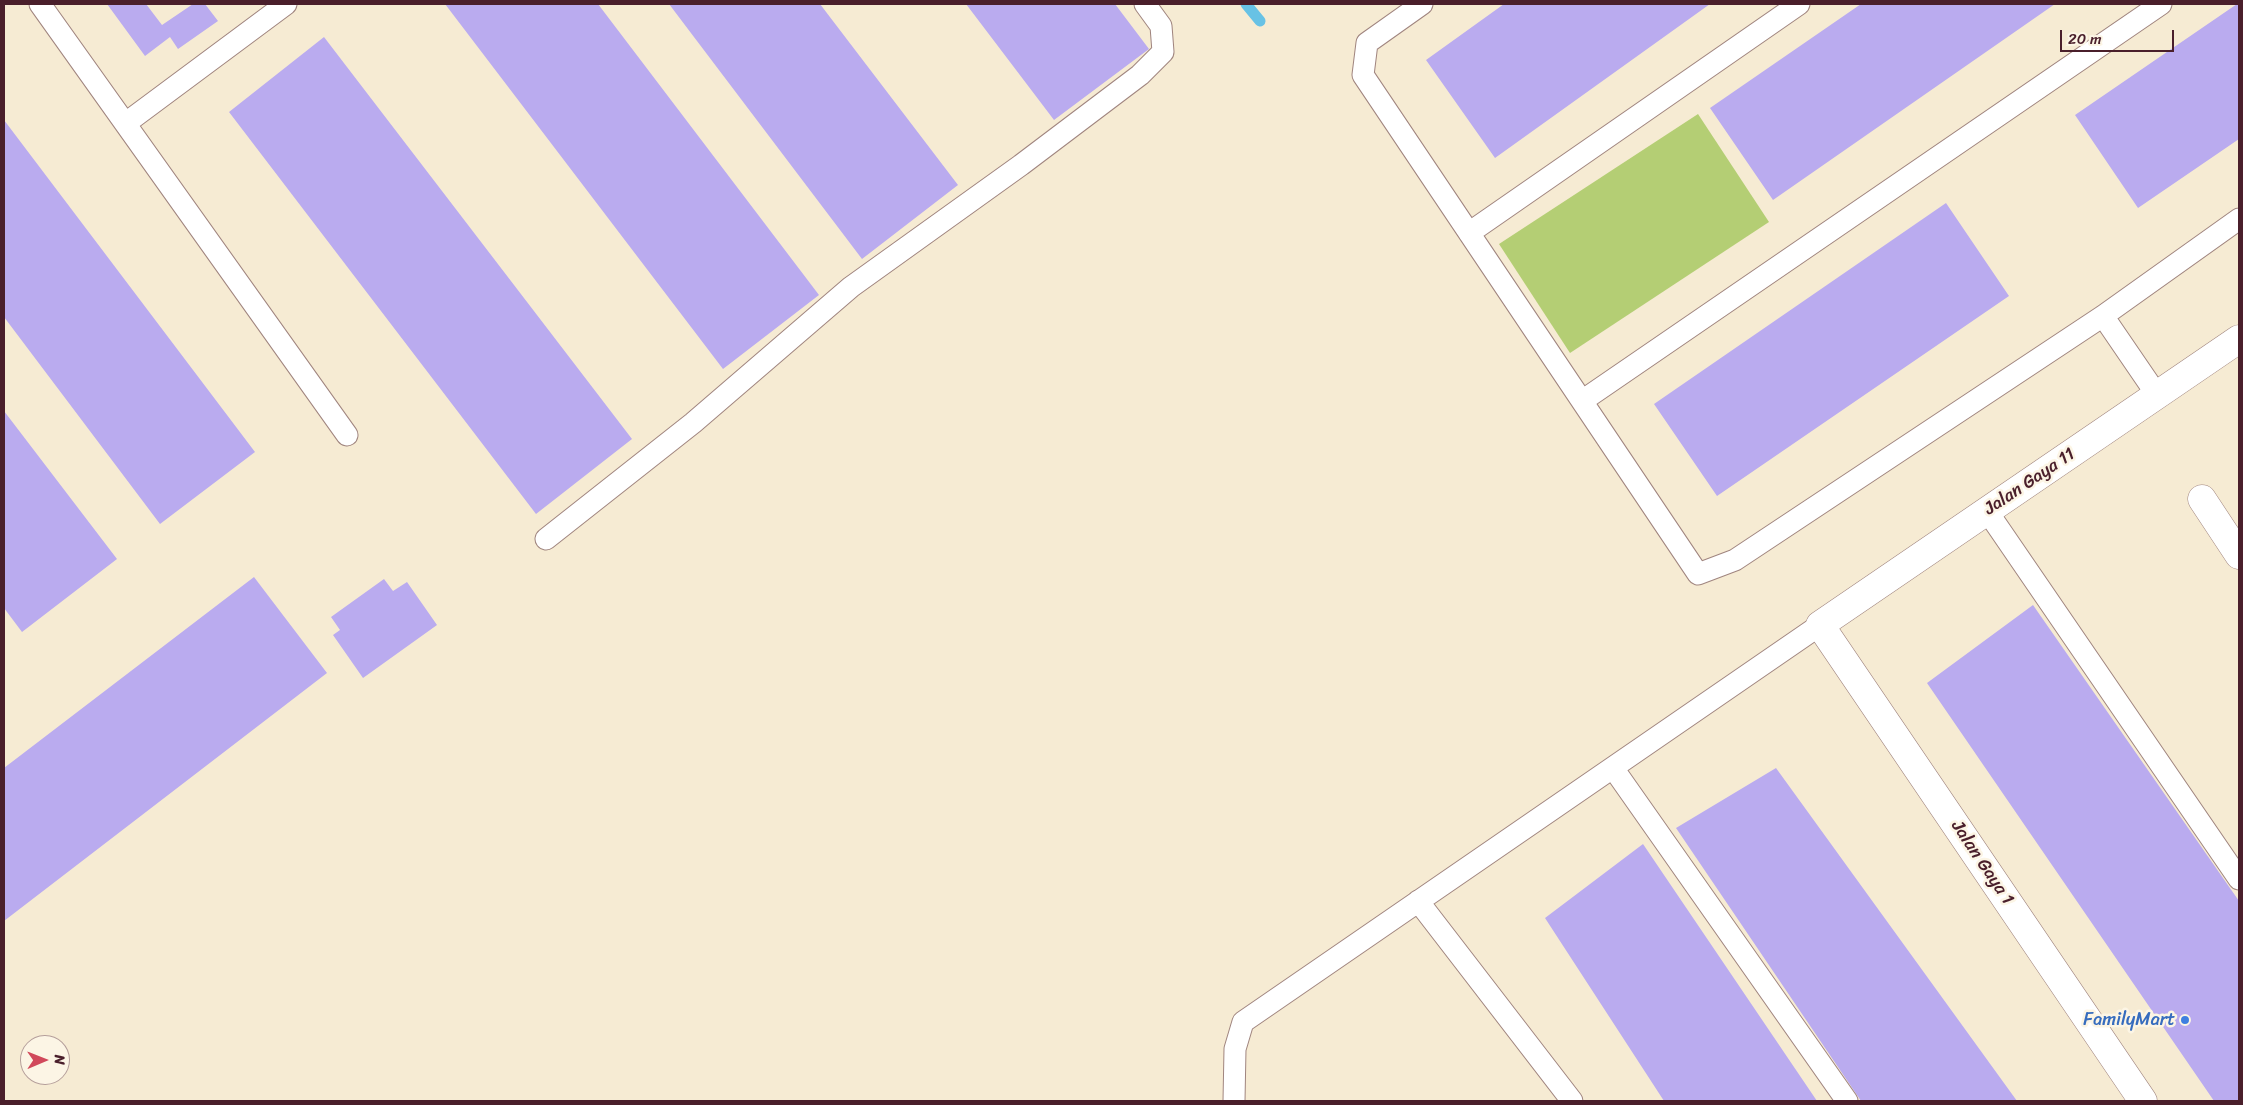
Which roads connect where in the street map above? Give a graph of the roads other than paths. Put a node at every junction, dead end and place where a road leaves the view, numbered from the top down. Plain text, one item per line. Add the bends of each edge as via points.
1 (40, 4) edge
2 (286, 4) edge
3 (1145, 4) edge
4 (1422, 4) edge
5 (1799, 4) edge
6 (2161, 4) edge
7 (126, 123) junction
8 (2239, 219) edge
9 (1469, 233) junction
10 (2103, 316) junction
11 (2239, 338) edge
12 (2157, 395) junction
13 (1582, 401) junction
14 (347, 435) dead end
15 (2202, 498) dead end
16 (1987, 511) junction
17 (546, 540) dead end
18 (2239, 555) edge
19 (1820, 625) junction
20 (1613, 768) junction
21 (2239, 879) edge
22 (1418, 901) junction
23 (1234, 1101) edge
24 (1572, 1101) edge
25 (1847, 1101) edge
26 (2143, 1101) edge

1 - 7 lane
2 - 7 lane
3 - 17 lane via 1161,26 1163,52 1140,75 851,287 693,422
4 - 9 lane via 1367,43 1363,75
5 - 9 lane
6 - 13 lane
7 - 14 lane
8 - 10 lane
9 - 13 lane
10 - 12 lane
10 - 13 lane via 1735,560 1698,574
11 - 12 street, Jalan Gaya 11
12 - 16 street, Jalan Gaya 11
15 - 18 street
16 - 19 street, Jalan Gaya 11
16 - 21 lane
19 - 20 lane
19 - 26 street, Jalan Gaya 1
20 - 22 lane
20 - 25 lane
22 - 23 lane via 1244,1022 1235,1049
22 - 24 lane

